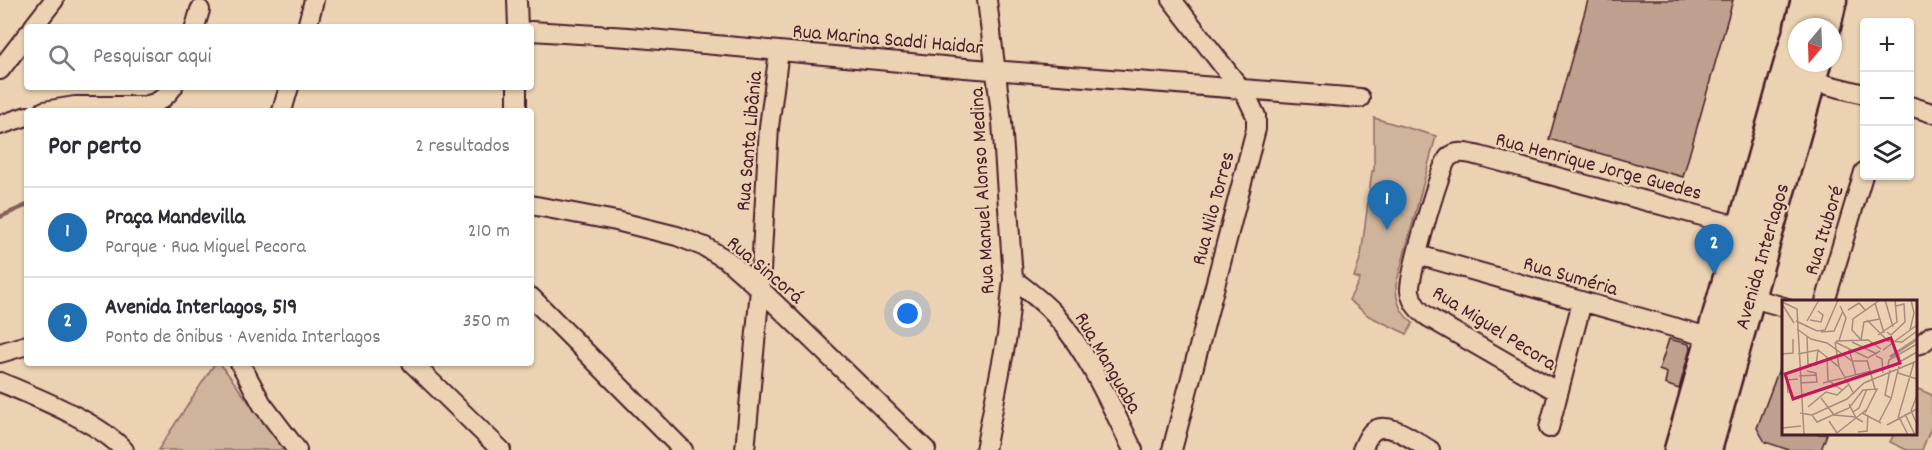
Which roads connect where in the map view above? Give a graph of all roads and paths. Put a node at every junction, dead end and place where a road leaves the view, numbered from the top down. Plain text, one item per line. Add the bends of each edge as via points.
1 (54, 0) edge
2 (314, 0) edge
3 (516, 0) edge
4 (987, 0) edge
5 (1172, 0) edge
6 (1806, 0) edge
7 (1833, 0) edge
8 (1801, 18) edge
9 (1828, 18) edge
10 (35, 24) edge
11 (308, 24) edge
12 (518, 24) edge
13 (534, 31) edge
14 (24, 39) edge
15 (779, 51) junction
16 (1788, 66) edge
17 (0, 70) edge
18 (996, 70) junction
19 (1814, 72) edge
20 (1240, 89) junction
21 (170, 90) edge
22 (288, 90) edge
23 (518, 90) edge
24 (1860, 92) edge
25 (1360, 98) dead end
26 (1914, 107) edge
27 (63, 108) edge
28 (283, 108) edge
29 (517, 108) edge
30 (1932, 113) edge
31 (24, 117) edge
32 (0, 125) edge
33 (1447, 159) joint
34 (1862, 180) edge
35 (534, 206) edge
36 (1742, 227) junction
37 (1418, 255) junction
38 (1013, 279) junction
39 (760, 289) junction
40 (1749, 297) junction
41 (534, 300) edge
42 (1826, 300) edge
43 (1582, 302) junction
44 (1782, 306) edge
45 (1932, 335) edge
46 (1712, 338) junction
47 (1917, 345) edge
48 (24, 346) edge
49 (0, 354) edge
50 (242, 366) edge
51 (415, 366) edge
52 (0, 382) edge
53 (1558, 392) junction
54 (1549, 428) dead end
55 (124, 450) edge
56 (297, 450) edge
57 (501, 450) edge
58 (683, 450) edge
59 (745, 450) edge
60 (926, 450) edge
61 (985, 450) edge
62 (1132, 450) edge
63 (1172, 450) edge
64 (1362, 450) edge
65 (1430, 450) edge
66 (1679, 450) edge
67 (1707, 450) edge

1 - 10 street
2 - 11 street
3 - 12 street
4 - 18 street, Rua Manuel Alonso Medina
5 - 20 street, Rua Nilo Torres
6 - 8 main road
7 - 9 main road
13 - 15 street, Rua Marina Saddi Haidar
14 - 17 street
15 - 18 street, Rua Marina Saddi Haidar
15 - 39 street, Rua Santa Libânia via 769,127
16 - 36 main road, Avenida Interlagos
18 - 20 street, Rua Marina Saddi Haidar
18 - 38 street, Rua Manuel Alonso Medina
19 - 24 street
19 - 40 main road, Avenida Interlagos
20 - 25 street, Rua Marina Saddi Haidar
20 - 63 street, Rua Nilo Torres via 1252,105 1256,129
21 - 27 street via 153,105
22 - 28 street
23 - 29 street
26 - 30 street
31 - 32 street
33 - 36 street, Rua Henrique Jorge Guedes via 1457,153 1480,156
33 - 37 street, Rua Miguel Pecora
34 - 42 street, Rua Ituboré
35 - 39 street, Rua Sincorá via 676,236 727,260
36 - 46 main road, Avenida Interlagos
37 - 43 street, Rua Suméria
37 - 53 street, Rua Miguel Pecora via 1410,284 1416,307
38 - 61 street, Rua Manuel Alonso Medina via 1007,336
38 - 62 street, Rua Manguaba via 1065,327 1098,381
39 - 59 street, Rua Santa Libânia
39 - 60 street, Rua Sincorá
40 - 44 street
40 - 67 main road, Avenida Interlagos
41 - 58 street
43 - 46 street, Rua Suméria
43 - 53 street
45 - 47 street
46 - 66 main road, Avenida Interlagos
48 - 49 street
50 - 56 street via 262,404
51 - 57 street
52 - 55 street via 76,417
53 - 54 street
64 - 65 street via 1371,433 1386,427

